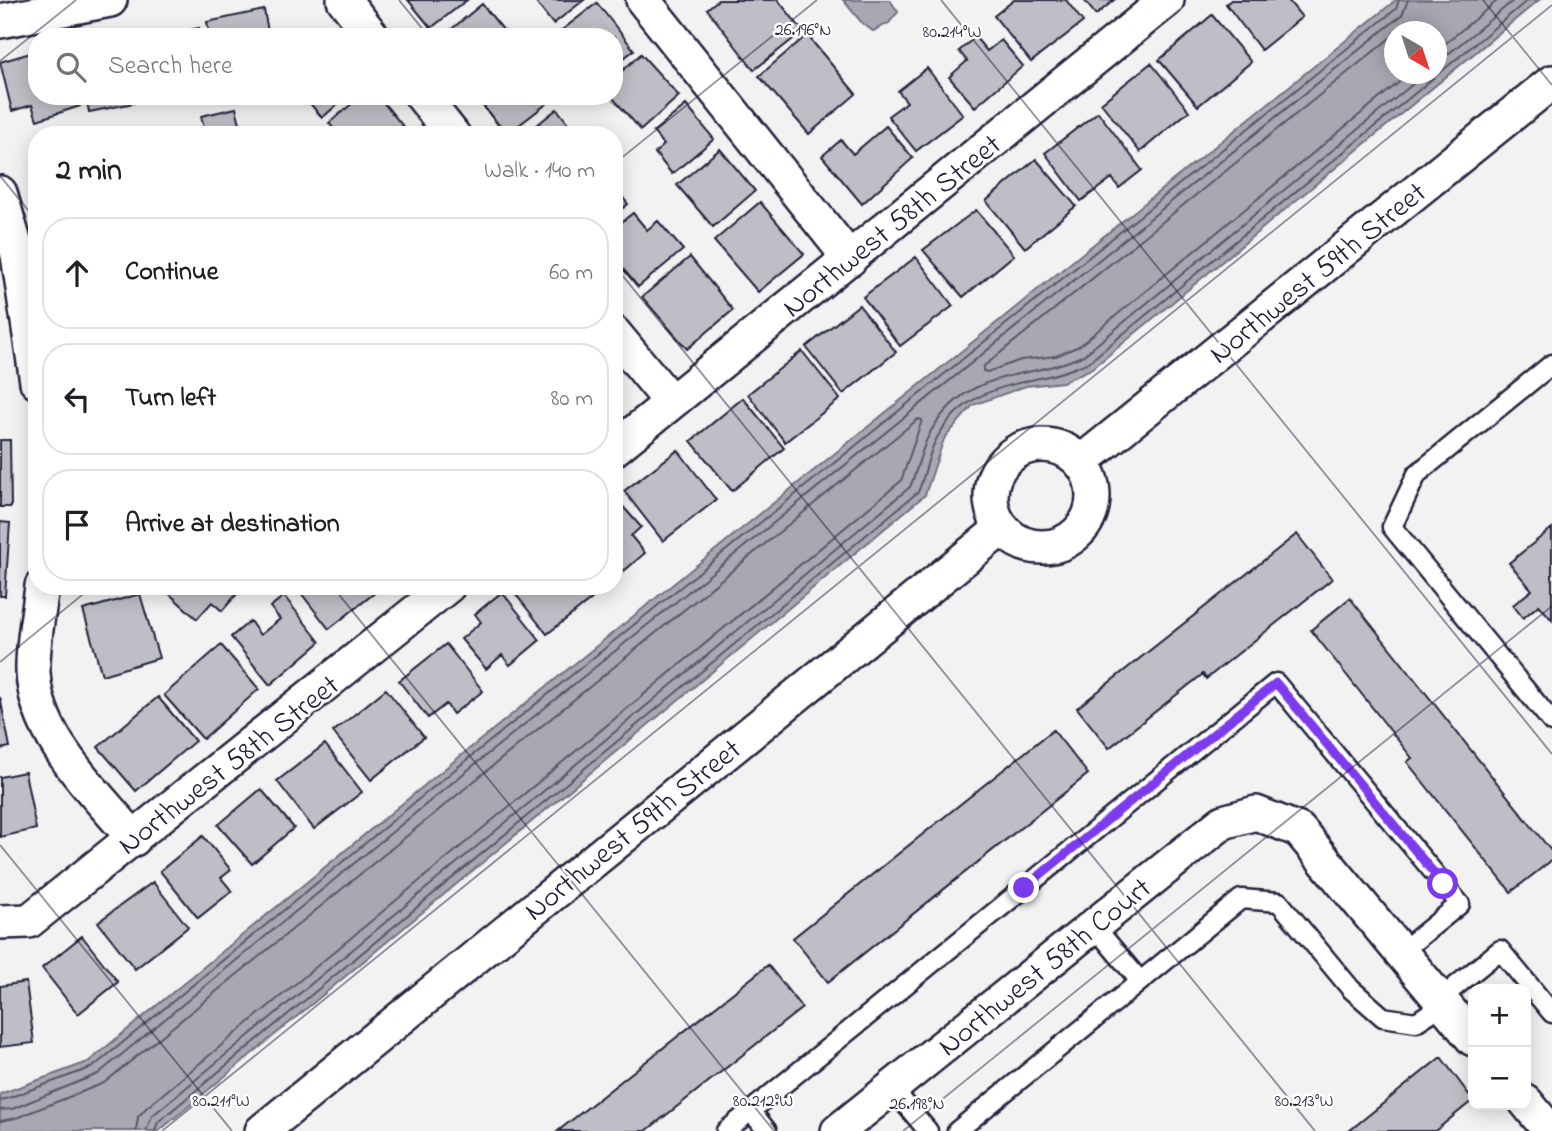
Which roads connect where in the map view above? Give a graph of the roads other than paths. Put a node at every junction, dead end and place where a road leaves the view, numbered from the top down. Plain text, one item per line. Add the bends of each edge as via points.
1 (110, 0) edge
2 (344, 0) edge
3 (642, 0) edge
4 (1167, 0) edge
5 (0, 21) edge
6 (366, 28) edge
7 (1552, 82) edge
8 (429, 105) edge
9 (446, 126) edge
10 (0, 193) edge
11 (27, 253) edge
12 (850, 259) junction
13 (623, 344) edge
14 (1552, 364) edge
15 (671, 402) junction
16 (623, 442) edge
17 (1081, 462) junction
18 (1002, 527) junction
19 (41, 595) edge
20 (437, 595) edge
21 (1552, 722) edge
22 (134, 839) junction
23 (0, 922) edge
24 (1094, 926) junction
25 (1401, 952) junction
26 (1140, 981) junction
27 (1442, 1002) junction
28 (1552, 1013) edge
29 (1468, 1033) edge
30 (892, 1088) junction
31 (1531, 1108) edge
32 (751, 1111) junction
33 (262, 1131) edge
34 (726, 1131) edge
35 (767, 1131) edge
36 (838, 1131) edge
37 (928, 1131) edge
38 (957, 1131) edge
39 (1550, 1131) edge

1 - 5 street
2 - 6 street
3 - 12 street
4 - 12 street, Northwest 58th Street
7 - 17 street, Northwest 59th Street
8 - 9 street
10 - 11 street
12 - 15 street, Northwest 58th Street
13 - 15 street
14 - 21 lane via 1417,474 1392,527
15 - 16 street, Northwest 58th Street
17 - 18 street via 1055,446 1039,445 1010,456 993,482 991,498
17 - 18 street via 1089,475 1093,504 1074,535 1041,547 1013,538
18 - 33 street, Northwest 59th Street
19 - 22 street via 33,672 41,716 61,749
20 - 22 street, Northwest 58th Street
22 - 23 street, Northwest 58th Street via 29,920
24 - 25 street, Northwest 58th Court via 1223,822 1256,813 1299,830
24 - 26 lane
24 - 30 street, Northwest 58th Court
25 - 27 street
25 - 32 lane via 1460,904 1276,683
26 - 27 lane via 1241,899 1279,902 1351,989 1382,1017 1416,1023
26 - 38 lane
27 - 28 lane via 1500,950
27 - 29 street
30 - 36 street, Northwest 58th Court
30 - 37 lane
31 - 39 street
32 - 34 lane
32 - 35 lane

